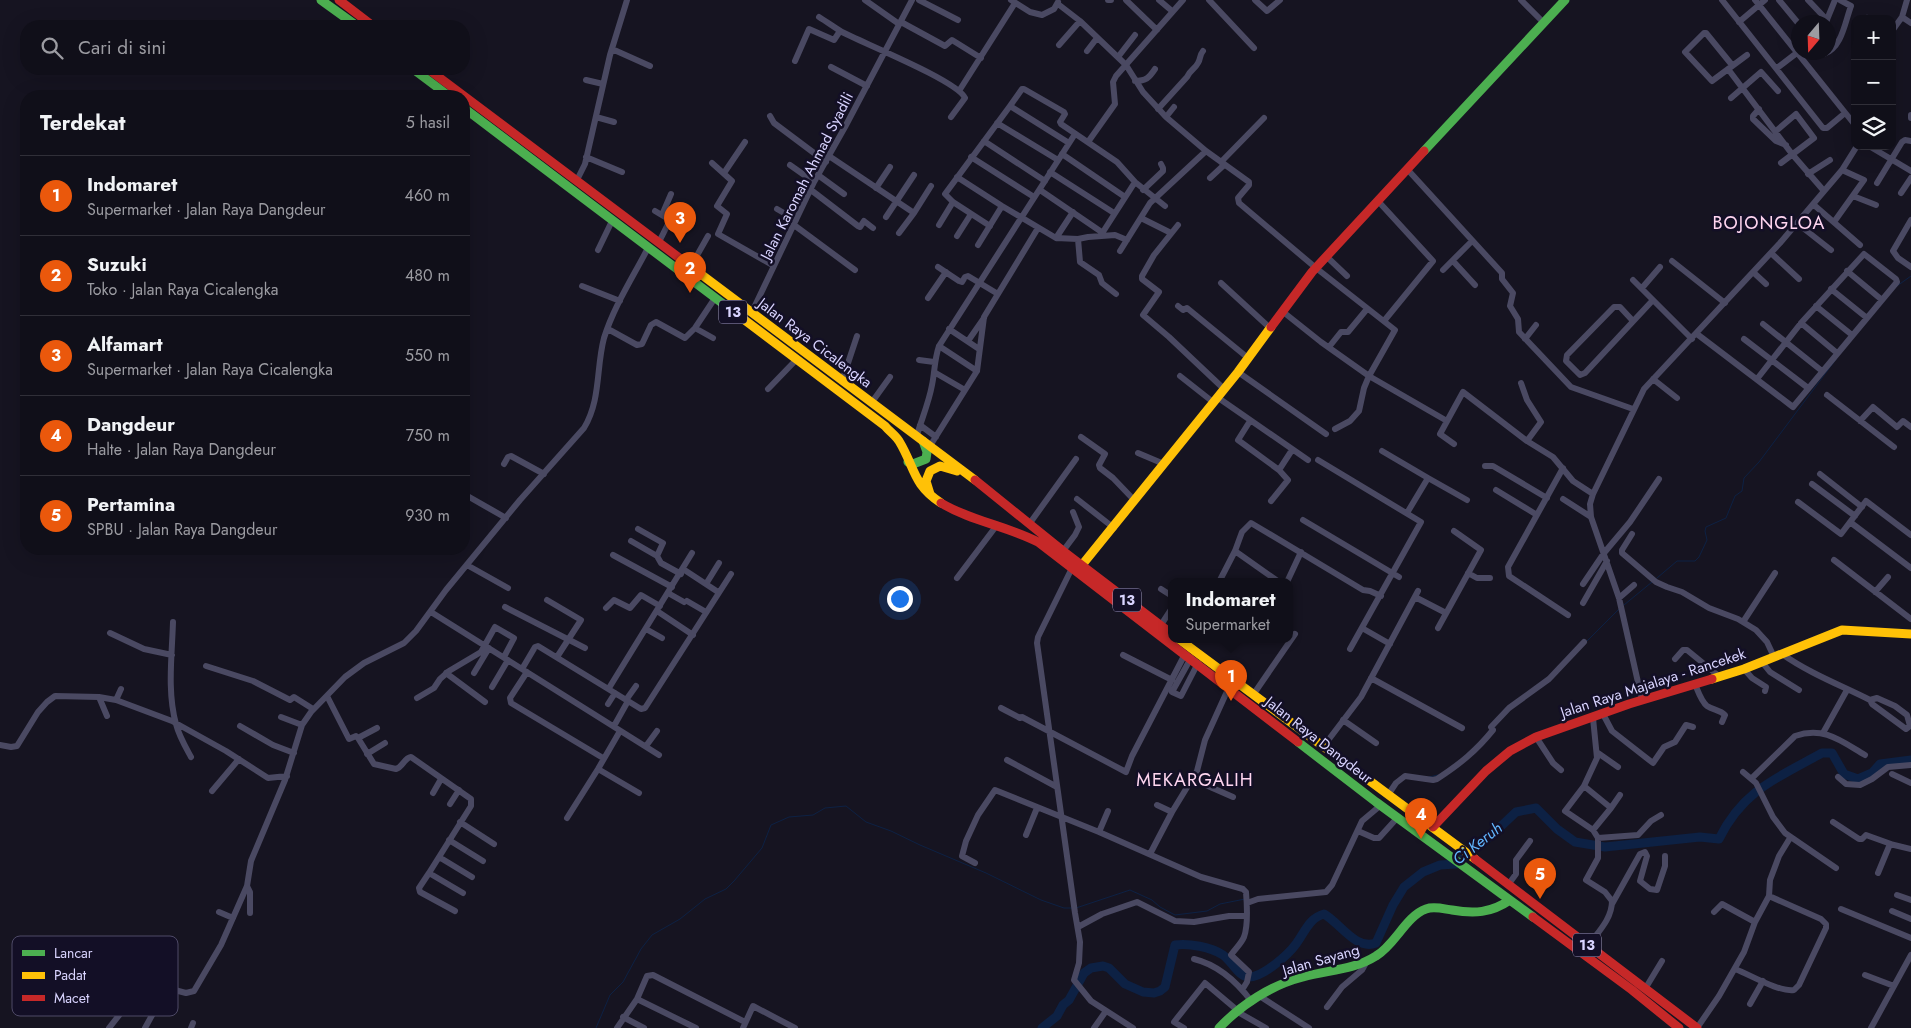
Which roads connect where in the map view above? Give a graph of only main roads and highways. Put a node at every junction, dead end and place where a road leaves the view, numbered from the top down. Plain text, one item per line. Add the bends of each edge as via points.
1 (321, 0) edge
2 (339, 0) edge
3 (1565, 0) edge
4 (349, 20) edge
5 (365, 20) edge
6 (421, 75) edge
7 (436, 75) edge
8 (441, 90) edge
9 (456, 90) edge
10 (470, 100) edge
11 (470, 113) edge
12 (629, 218) junction
13 (622, 228) junction
14 (919, 437) junction
15 (908, 462) junction
16 (970, 476) junction
17 (930, 496) junction
18 (1082, 565) junction
19 (1168, 631) edge
20 (1911, 634) edge
21 (1168, 636) edge
22 (1178, 643) edge
23 (1183, 643) edge
24 (1192, 653) edge
25 (1433, 827) junction
26 (1510, 900) junction
27 (1676, 1027) edge
28 (1219, 1028) edge
29 (1697, 1028) edge

1 - 4 main road
2 - 5 main road
3 - 18 main road via 1326,256 1238,372
6 - 8 main road
7 - 9 main road, Jalan Raya Cicalengka / 13
10 - 12 main road, Jalan Raya Cicalengka / 13
11 - 13 main road, Jalan Raya Cicalengka / 13
12 - 13 main road
12 - 14 main road, Jalan Raya Cicalengka / 13
13 - 15 main road, Jalan Raya Cicalengka / 13 via 885,426 898,441
14 - 15 main road via 927,452 926,460 913,464
14 - 16 main road, Jalan Raya Cicalengka / 13
15 - 17 main road, Jalan Raya Cicalengka / 13
16 - 17 main road via 947,467 933,468 926,481
16 - 18 main road, 13
17 - 21 main road, Jalan Raya Dangdeur / 13 via 958,513 1023,533
18 - 19 main road, 13
20 - 25 main road, Jalan Raya Majalaya - Rancekek via 1842,630 1826,634 1744,669 1536,736 1486,771
22 - 24 main road, Jalan Raya Dangdeur / 13
23 - 24 main road, Jalan Raya Dangdeur / 13
24 - 25 main road, Jalan Raya Dangdeur / 13
24 - 26 main road, Jalan Raya Dangdeur / 13 via 1229,687 1379,804
25 - 29 main road, Jalan Raya Dangdeur / 13
26 - 27 main road, Jalan Raya Dangdeur / 13 via 1632,990
26 - 28 main road, Jalan Sayang via 1493,911 1479,914 1442,908 1425,909 1378,956 1359,965 1302,978 1276,988 1236,1010

